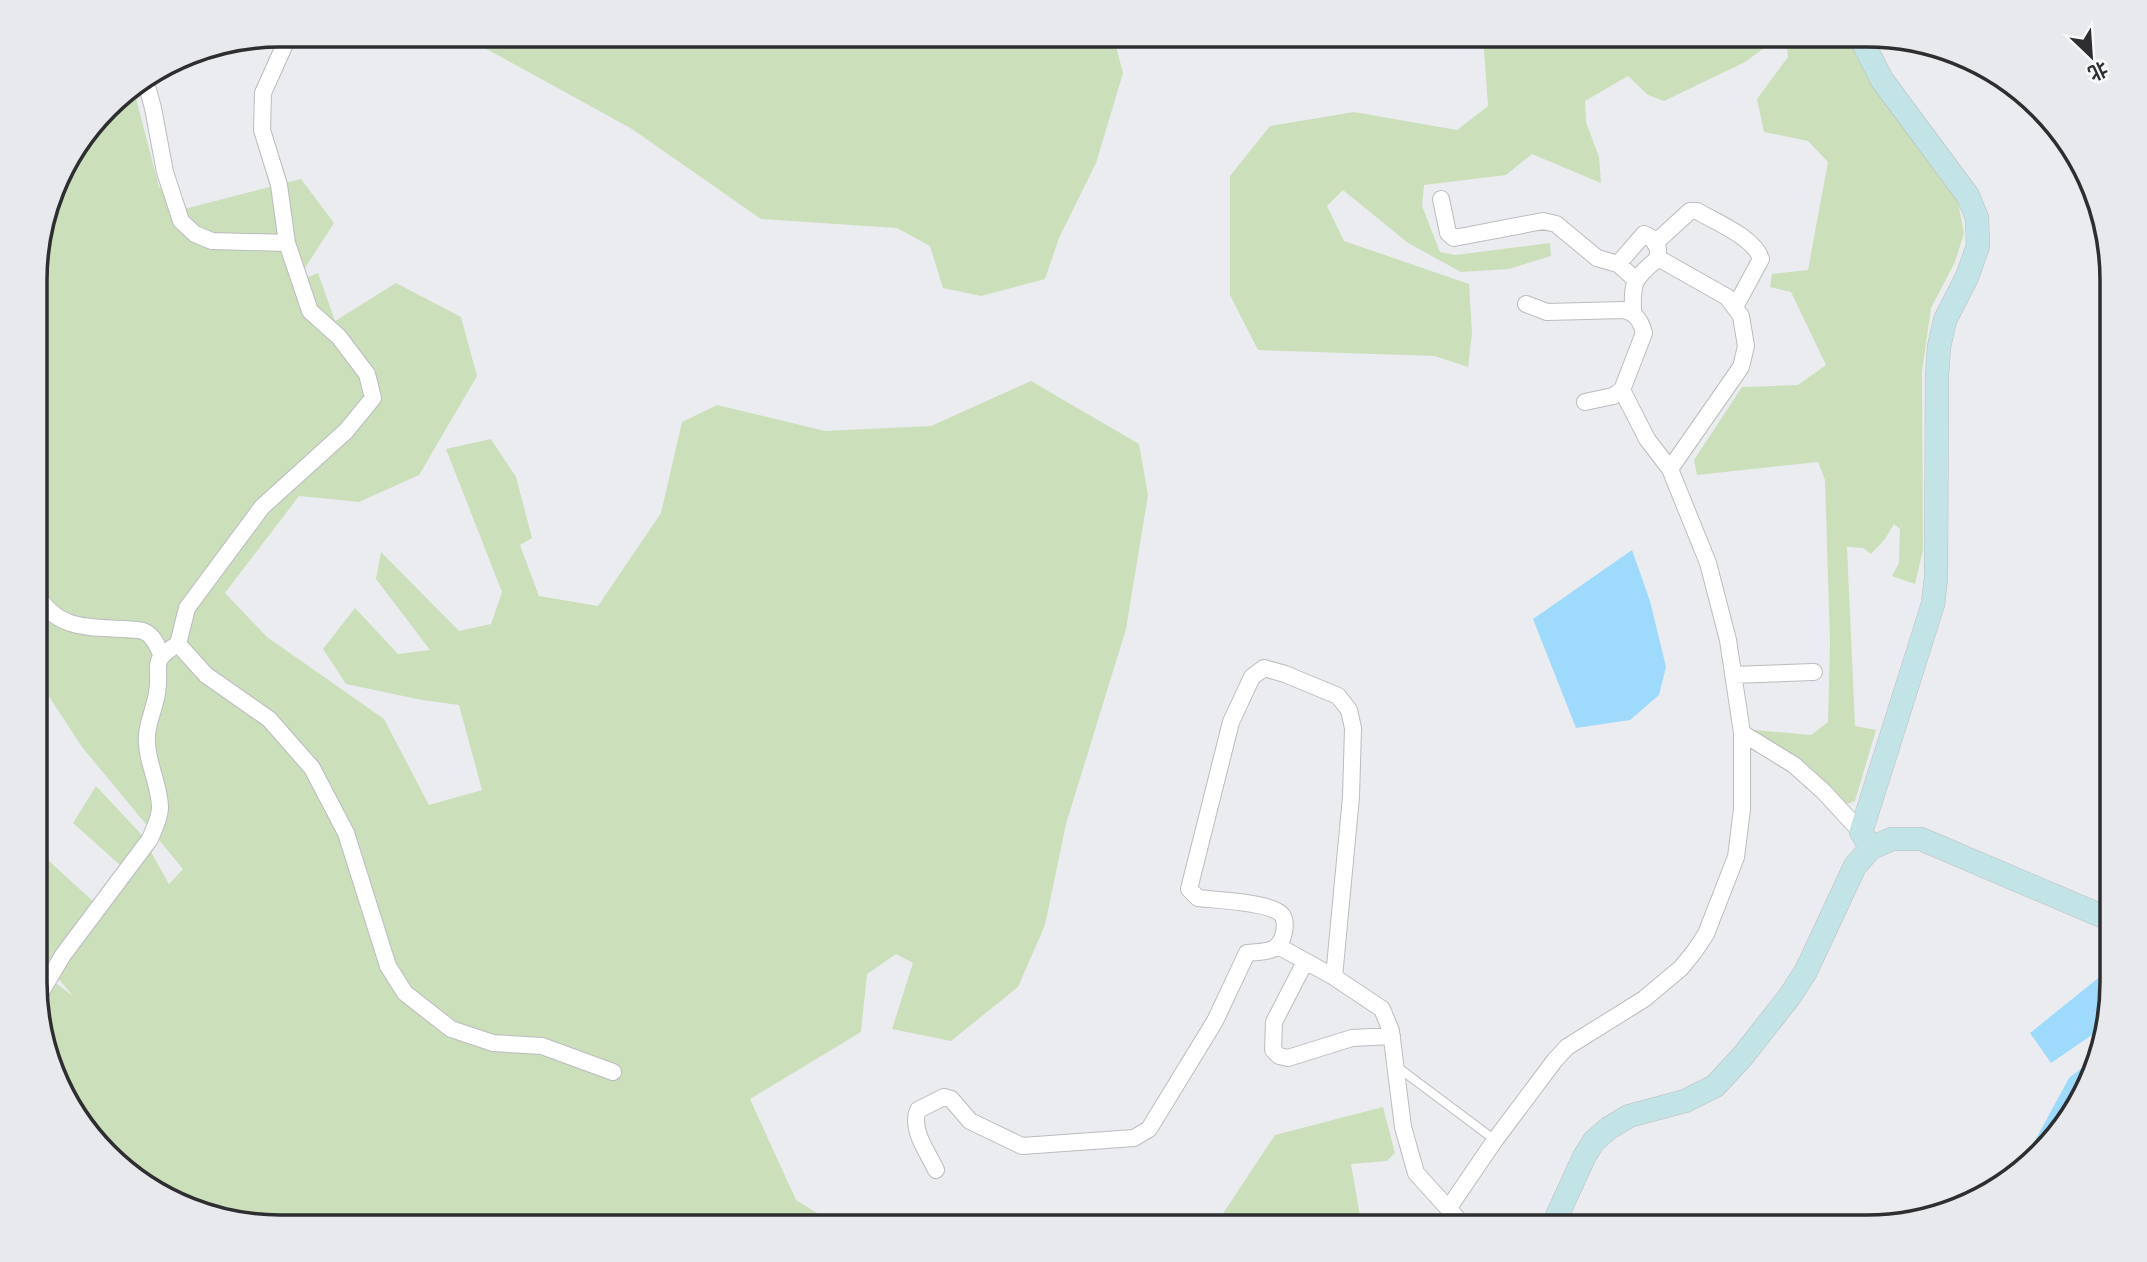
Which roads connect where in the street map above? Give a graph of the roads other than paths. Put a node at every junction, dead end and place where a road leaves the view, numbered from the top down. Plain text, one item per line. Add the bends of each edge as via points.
1 (283, 47) edge
2 (1865, 47) edge
3 (148, 90) edge
4 (1441, 199) dead end
5 (287, 243) junction
6 (1657, 250) junction
7 (1618, 264) junction
8 (1635, 279) junction
9 (1526, 304) dead end
10 (1735, 307) junction
11 (1633, 312) junction
12 (1622, 390) junction
13 (1585, 402) dead end
14 (1670, 469) junction
15 (47, 610) edge
16 (178, 644) junction
17 (161, 654) junction
18 (1814, 672) dead end
19 (1733, 676) junction
20 (1742, 733) junction
21 (1866, 840) junction
22 (2099, 914) edge
23 (1278, 946) junction
24 (1305, 962) junction
25 (1334, 977) junction
26 (47, 982) edge
27 (1392, 1036) junction
28 (1396, 1066) junction
29 (613, 1072) dead end
30 (1494, 1140) junction
31 (936, 1170) dead end
32 (1448, 1209) junction
33 (1453, 1214) edge
34 (1558, 1214) edge

1 - 5 street via 262,93 262,130 279,185
2 - 21 street via 1882,80 1968,196 1977,218 1978,246 1945,320 1939,347 1933,604
3 - 5 street via 165,172 181,221 212,242
4 - 7 street via 1448,233 1454,238 1543,221 1556,224 1597,257
5 - 16 street via 310,311 339,337 367,374 373,398 346,431 262,507 187,608
6 - 7 street via 1653,238 1644,234
6 - 8 street
6 - 10 street
6 - 10 street via 1690,211 1745,239 1761,259
7 - 8 street
8 - 11 street
9 - 11 street via 1547,312
10 - 14 street via 1746,346 1741,367
11 - 12 street via 1644,333
12 - 13 street
12 - 14 street via 1647,439
14 - 19 street via 1708,563
15 - 17 street via 79,627 144,631 153,637
16 - 17 street
16 - 29 street via 206,675 269,719 312,768 346,833 388,965 405,993 451,1029 493,1043 542,1046
17 - 26 street via 147,732 160,806 158,822
18 - 19 street
19 - 20 street
20 - 21 street via 1794,765
20 - 30 street via 1742,809 1736,857 1706,934 1663,984 1567,1047
21 - 22 street via 1921,839
21 - 34 street via 1806,971 1742,1058 1715,1086 1685,1101 1629,1116 1609,1128 1584,1157
23 - 24 street
23 - 25 street via 1285,924 1271,907 1198,898 1189,889 1231,722 1252,677 1264,668 1338,696 1349,710 1353,728 1351,797
23 - 31 street via 1270,952 1247,953 1215,1021 1149,1129 1135,1138 1022,1146 970,1121 944,1097 918,1110 914,1119
24 - 25 street
24 - 27 street via 1274,1022 1273,1050 1279,1056 1288,1058 1352,1038
25 - 27 street via 1382,1009
27 - 28 street
28 - 30 lane
28 - 32 street via 1403,1127 1416,1173
30 - 32 street
32 - 33 street

